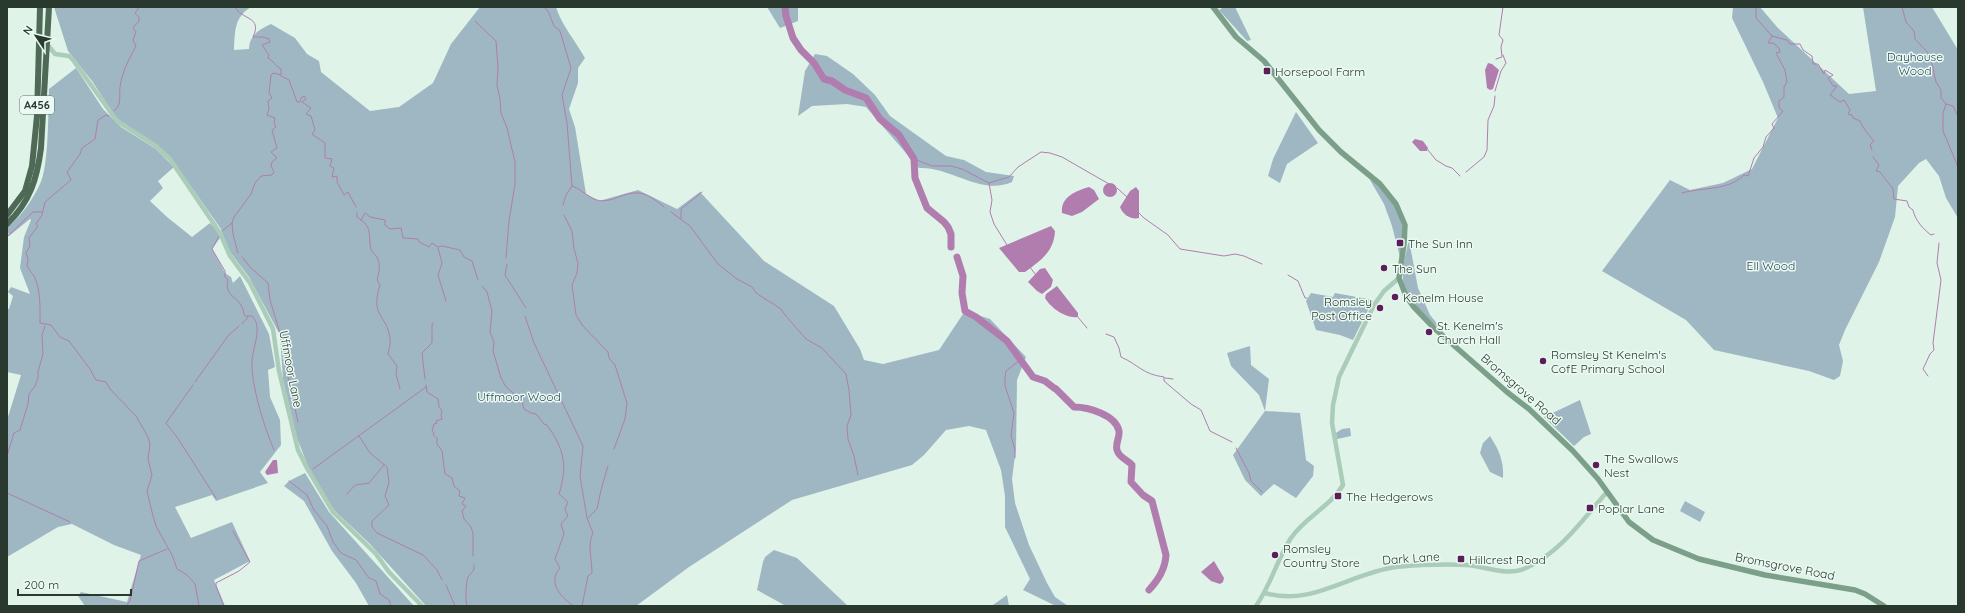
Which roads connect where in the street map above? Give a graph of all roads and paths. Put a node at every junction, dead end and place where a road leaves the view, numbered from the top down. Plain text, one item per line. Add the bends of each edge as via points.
1 (40, 7) edge
2 (49, 7) edge
3 (1213, 7) edge
4 (46, 43) junction
5 (55, 54) junction
6 (45, 66) junction
7 (7, 215) edge
8 (7, 224) edge
9 (1399, 278) junction
10 (1607, 492) junction
11 (1265, 593) junction
12 (422, 606) edge
13 (1256, 606) edge
14 (1884, 606) edge

1 - 7 highway, A456 via 32,166 24,192
2 - 4 highway, A456
3 - 9 main road via 1236,37 1264,61 1319,130 1380,184 1396,204 1405,225
4 - 5 street
4 - 6 highway, A456
5 - 6 street
5 - 12 street, Uffmoor Lane via 69,56 117,121 156,146 170,159 203,207 220,233 230,256 250,283 273,329 279,372 302,460 332,512 376,554 389,572
6 - 8 highway, A456 via 38,171 24,205
9 - 10 main road, Bromsgrove Road via 1406,296 1422,315 1546,424 1590,470
9 - 11 street via 1384,291 1374,305 1340,377 1333,405 1332,423 1343,485 1332,500 1291,538
10 - 11 street, Dark Lane via 1557,548 1535,564 1511,573 1466,565 1399,567 1360,575 1300,597
10 - 14 main road, Bromsgrove Road via 1629,522 1653,540 1673,550 1722,566 1855,590
11 - 13 street

